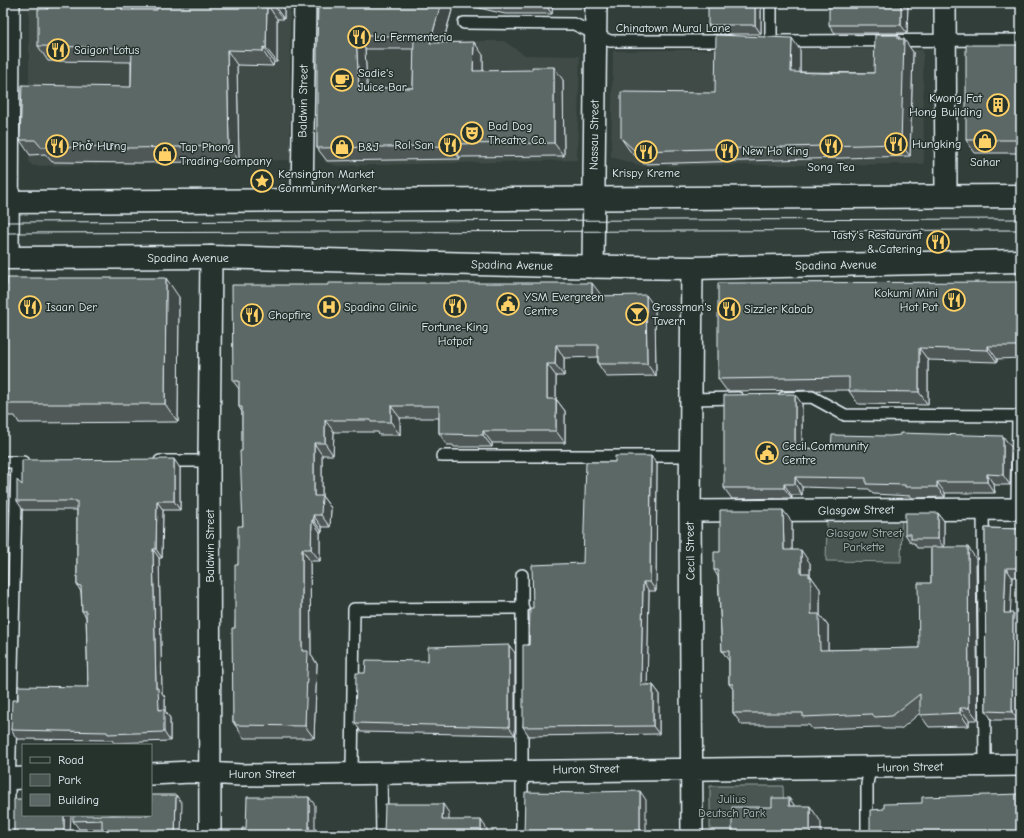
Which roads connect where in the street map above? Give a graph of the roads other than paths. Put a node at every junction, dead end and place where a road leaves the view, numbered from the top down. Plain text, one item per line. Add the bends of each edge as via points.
1 (9, 3) edge
2 (305, 3) edge
3 (596, 3) edge
4 (771, 3) edge
5 (944, 3) edge
6 (464, 23) dead end
7 (595, 34) junction
8 (1021, 40) edge
9 (740, 41) edge
10 (944, 42) junction
11 (946, 196) junction
12 (1021, 196) edge
13 (593, 197) junction
14 (302, 199) junction
15 (6, 202) edge
16 (211, 257) junction
17 (6, 258) edge
18 (1021, 261) edge
19 (593, 267) junction
20 (692, 268) junction
21 (752, 398) edge
22 (774, 398) edge
23 (690, 399) junction
24 (442, 456) dead end
25 (691, 456) junction
26 (150, 461) edge
27 (209, 461) junction
28 (3, 462) edge
29 (17, 462) junction
30 (33, 462) edge
31 (983, 508) junction
32 (1019, 508) edge
33 (690, 511) junction
34 (522, 575) dead end
35 (523, 608) junction
36 (985, 765) junction
37 (1021, 765) edge
38 (692, 768) junction
39 (870, 768) junction
40 (521, 770) junction
41 (382, 772) junction
42 (210, 773) junction
43 (352, 773) junction
44 (152, 774) edge
45 (12, 779) edge
46 (8, 835) edge
47 (210, 835) edge
48 (382, 835) edge
49 (522, 835) edge
50 (692, 835) edge
51 (867, 835) edge

1 - 15 street
2 - 14 street, Baldwin Street
3 - 7 street, Nassau Street
4 - 10 lane via 767,41
5 - 10 street
6 - 7 lane, Chinatown Mural Lane via 574,24
7 - 9 lane, Chinatown Mural Lane via 610,41
7 - 13 street, Nassau Street
8 - 10 lane
10 - 11 street
11 - 12 main road
11 - 13 main road
13 - 14 main road
13 - 19 street, Nassau Street
14 - 15 main road
15 - 17 street
16 - 17 main road, Spadina Avenue
16 - 19 main road, Spadina Avenue
16 - 27 street, Baldwin Street
18 - 20 main road, Spadina Avenue
19 - 20 main road, Spadina Avenue
20 - 23 street, Cecil Street
21 - 23 lane
22 - 32 lane via 812,397 845,415 1018,416
23 - 25 street, Cecil Street
24 - 25 lane
25 - 33 street, Cecil Street
26 - 27 lane
27 - 42 street, Baldwin Street
28 - 29 lane
29 - 30 lane
29 - 45 lane
31 - 32 street, Glasgow Street
31 - 33 street, Glasgow Street
31 - 36 lane
33 - 38 street, Cecil Street
34 - 35 lane
35 - 40 lane
35 - 43 lane via 354,609
36 - 37 street, Huron Street
36 - 39 street, Huron Street
38 - 39 street, Huron Street
38 - 40 street, Huron Street
38 - 50 street, Cecil Street
39 - 51 lane via 867,784
40 - 41 street, Huron Street
40 - 49 lane
41 - 43 street, Huron Street
41 - 48 lane
42 - 43 street, Huron Street
42 - 44 street, Huron Street
42 - 47 street, Baldwin Street
45 - 46 lane

